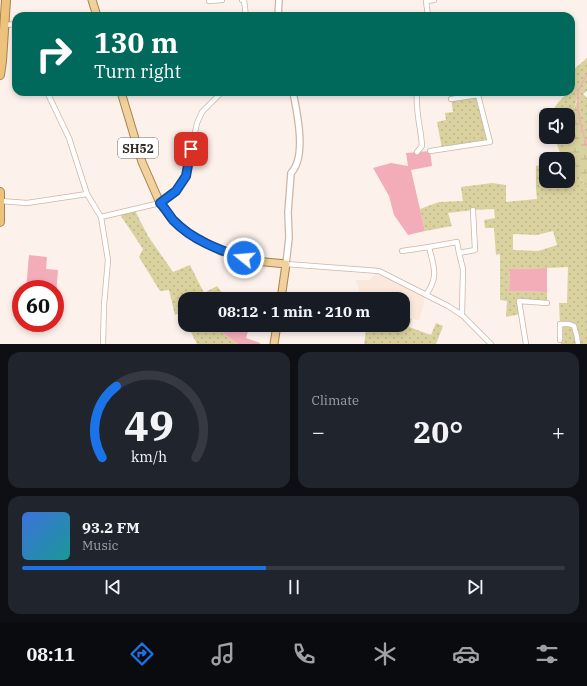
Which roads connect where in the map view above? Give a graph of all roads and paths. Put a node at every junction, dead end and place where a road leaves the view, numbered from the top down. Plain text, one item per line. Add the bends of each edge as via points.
1 (6, 0) edge
2 (92, 0) edge
3 (222, 0) edge
4 (242, 0) edge
5 (279, 0) edge
6 (434, 0) edge
7 (209, 1) dead end
8 (426, 1) edge
9 (96, 12) edge
10 (246, 12) edge
11 (278, 12) edge
12 (427, 12) edge
13 (12, 24) edge
14 (4, 25) junction
15 (0, 76) edge
16 (49, 96) edge
17 (123, 96) edge
18 (218, 96) edge
19 (294, 96) edge
20 (417, 96) edge
21 (471, 96) edge
22 (478, 96) edge
23 (451, 99) dead end
24 (430, 151) dead end
25 (417, 152) dead end
26 (87, 194) junction
27 (0, 198) edge
28 (160, 203) junction
29 (472, 210) dead end
30 (101, 217) junction
31 (0, 222) edge
32 (429, 247) junction
33 (402, 251) dead end
34 (459, 253) junction
35 (286, 264) junction
36 (282, 292) edge
37 (426, 295) junction
38 (547, 303) dead end
39 (462, 315) junction
40 (276, 332) edge
41 (560, 340) dead end
42 (489, 343) edge
43 (103, 344) edge
44 (274, 344) edge
45 (526, 344) edge
46 (578, 344) edge

1 - 14 highway
2 - 9 main road
3 - 7 street
4 - 10 street
5 - 11 street
6 - 8 street
8 - 12 street
13 - 14 street
14 - 15 highway
16 - 26 street via 69,138
17 - 28 main road, SH52 / SH52 via 142,162
18 - 28 street via 202,112 197,123 186,176 176,191
19 - 35 street via 300,141 295,170 291,173
20 - 25 street via 422,146
21 - 23 street
22 - 24 street via 490,142
26 - 27 street via 27,203
26 - 30 street
27 - 31 highway
28 - 30 street
28 - 35 main road, SH52 / SH52 via 173,220 188,233 222,251 255,261
29 - 34 street via 475,250
30 - 43 street via 108,260
32 - 33 street
32 - 34 street via 457,242
32 - 37 street via 435,272 434,285
34 - 39 street via 463,269
35 - 36 main road
35 - 37 street via 379,271
37 - 39 street
38 - 45 street via 519,301
39 - 42 street
40 - 44 main road
41 - 46 street via 560,324 569,324 574,326

